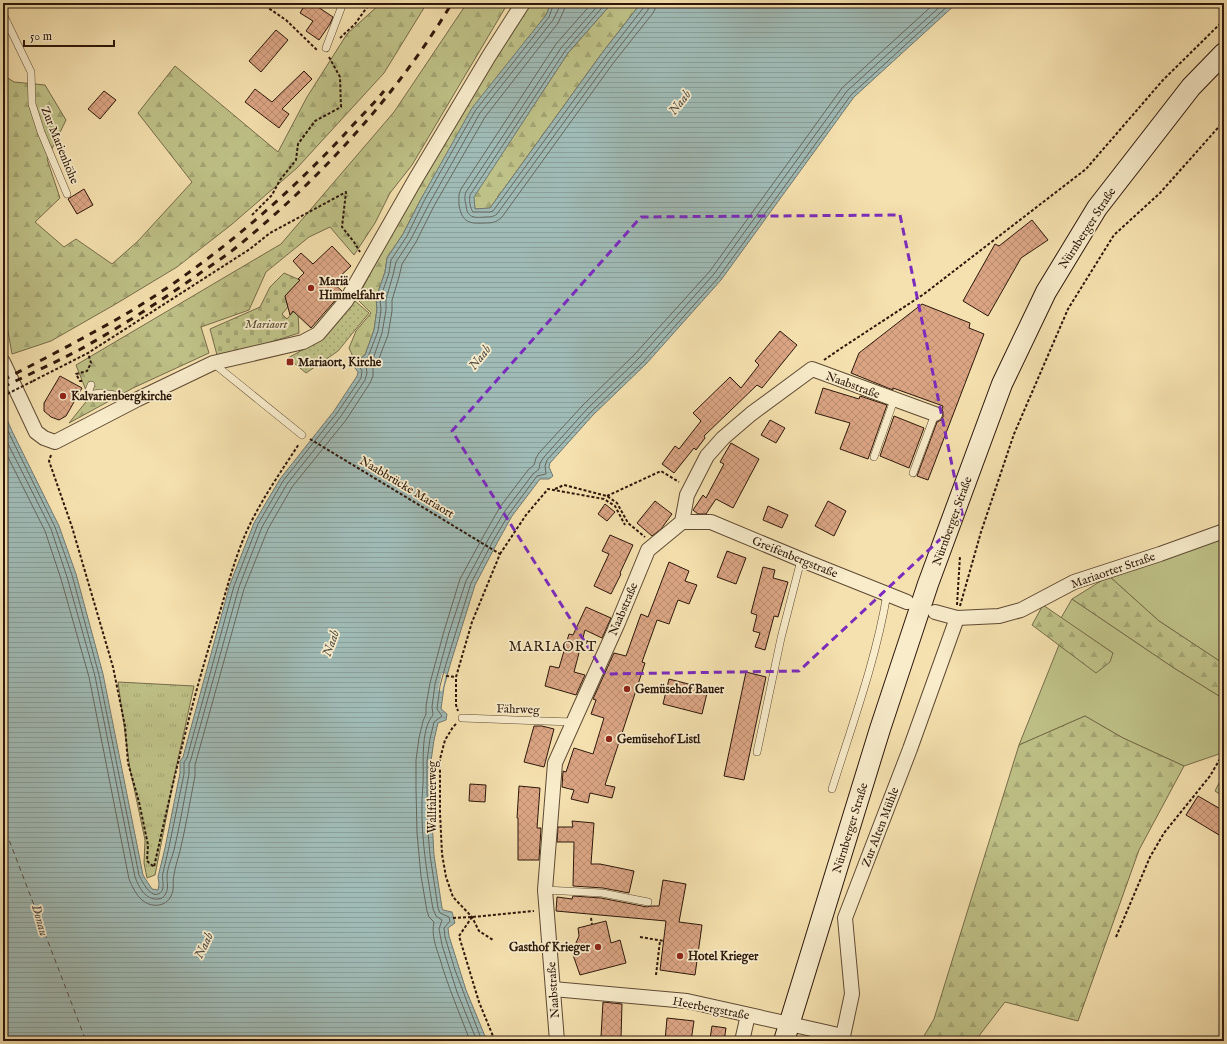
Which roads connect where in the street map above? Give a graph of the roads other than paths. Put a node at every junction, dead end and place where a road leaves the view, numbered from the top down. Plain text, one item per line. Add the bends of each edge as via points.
1 (343, 3) edge
2 (523, 3) edge
3 (3, 14) edge
4 (326, 48) road end
5 (1224, 53) edge
6 (68, 194) dead end
7 (3, 362) edge
8 (213, 362) junction
9 (91, 385) road end
10 (138, 399) junction
11 (894, 400) junction
12 (935, 414) joint
13 (301, 438) road end
14 (874, 457) dead end
15 (913, 473) dead end
16 (682, 522) junction
17 (1224, 531) edge
18 (801, 560) junction
19 (887, 594) junction
20 (907, 602) dead end
21 (935, 612) dead end
22 (957, 618) junction
23 (462, 718) road end
24 (573, 722) junction
25 (757, 752) dead end
26 (832, 789) dead end
27 (545, 890) junction
28 (648, 902) dead end
29 (553, 989) junction
30 (748, 1015) junction
31 (787, 1033) edge
32 (842, 1039) edge
33 (557, 1041) edge
34 (742, 1041) edge

1 - 4 lane
2 - 8 street via 415,180 346,301 318,334 303,342
3 - 6 lane, Zur Marienhöhe via 30,72 32,104 41,132
5 - 31 main road, Nürnberger Straße via 1192,87 1097,208 1046,292 1002,384 928,584
7 - 10 street via 36,432 55,442
8 - 10 street
8 - 13 lane
9 - 10 lane via 88,395 101,392
11 - 12 street, Naabstraße
11 - 14 lane
11 - 16 street, Naabstraße via 812,369 751,414 707,456 687,495
12 - 15 lane
16 - 18 street, Greifenbergstraße via 712,522
16 - 24 street, Naabstraße via 648,550
17 - 22 street, Mariaorter Straße via 1074,582 1021,610 999,616
18 - 19 street, Greifenbergstraße
18 - 25 lane via 781,638
19 - 20 street, Greifenbergstraße
19 - 26 lane via 866,683
21 - 22 street
22 - 32 street, Zur Alten Mühle via 845,918 852,994
23 - 24 lane, Fährweg
24 - 27 street, Naabstraße via 555,763
27 - 28 lane via 602,893
27 - 29 street, Naabstraße
29 - 30 street, Heerbergstraße via 687,1001
29 - 33 street, Naabstraße
30 - 31 street, Heerbergstraße
30 - 34 street
31 - 32 street, Heerbergstraße

